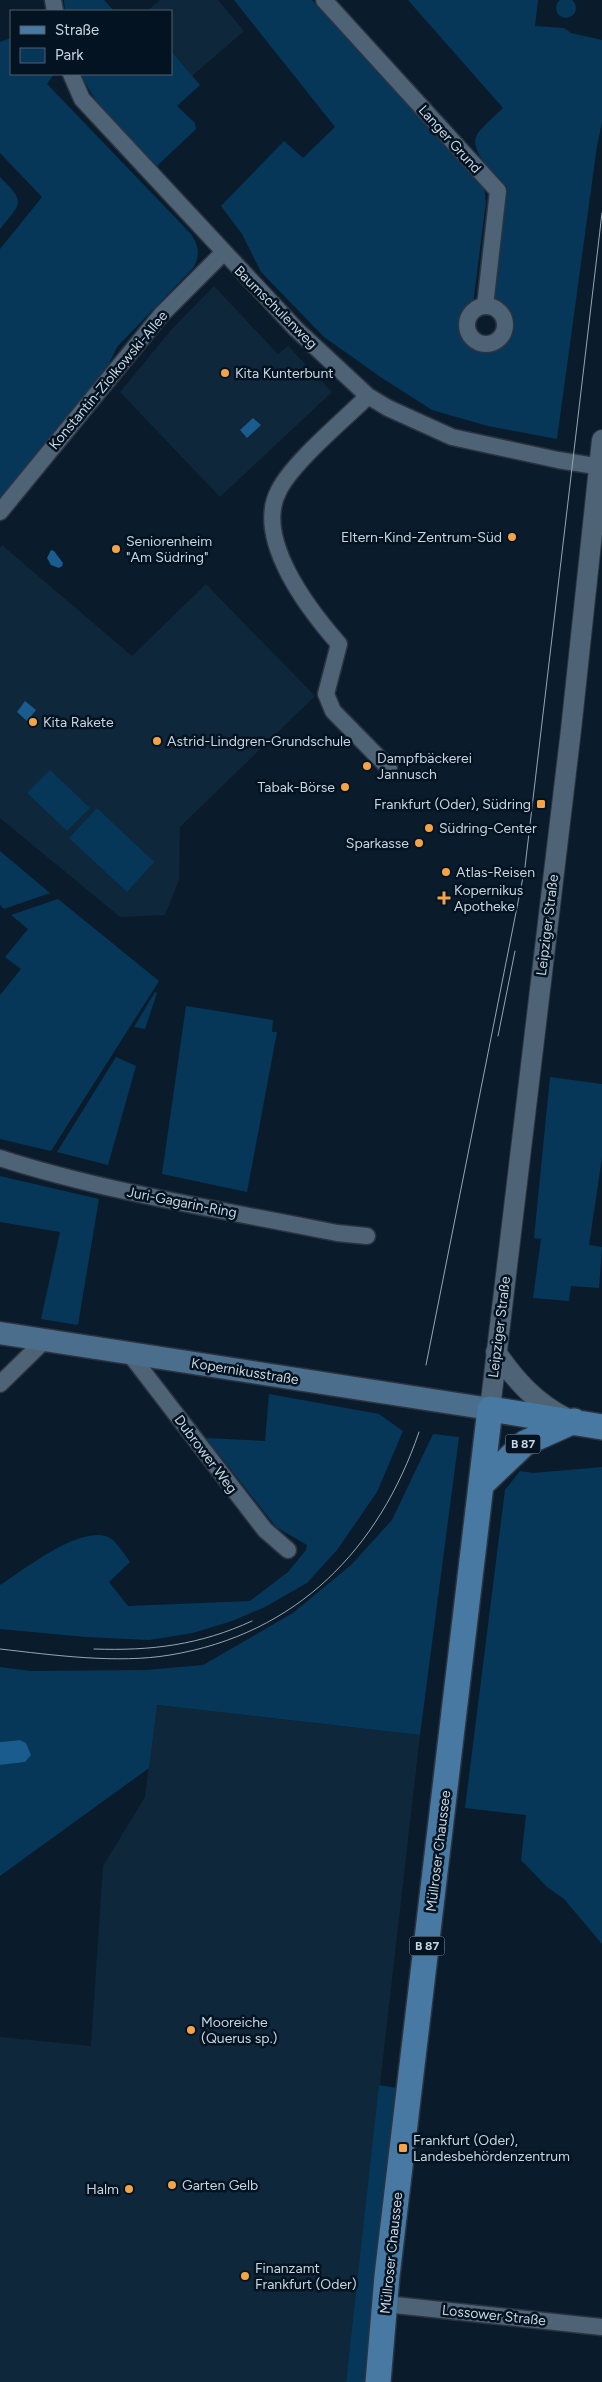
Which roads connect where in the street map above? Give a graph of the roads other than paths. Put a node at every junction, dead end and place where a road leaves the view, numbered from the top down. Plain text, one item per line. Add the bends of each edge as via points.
1 (324, 0) edge
2 (71, 75) edge
3 (223, 253) junction
4 (485, 306) dead end
5 (368, 396) junction
6 (602, 440) edge
7 (600, 467) edge
8 (0, 512) edge
9 (389, 768) dead end
10 (0, 1158) edge
11 (367, 1236) dead end
12 (0, 1333) edge
13 (44, 1341) junction
14 (496, 1352) junction
15 (129, 1353) junction
16 (0, 1384) edge
17 (490, 1409) junction
18 (574, 1422) junction
19 (602, 1428) edge
20 (483, 1483) junction
21 (288, 1550) dead end
22 (385, 2304) junction
23 (602, 2327) edge
24 (378, 2382) edge

1 - 4 street, Langer Grund via 498,191
2 - 3 street, Baumschulenweg via 82,99
3 - 5 street, Baumschulenweg via 296,329
3 - 8 street, Konstantin-Ziolkowski-Allee via 161,315
5 - 7 street, Baumschulenweg via 452,437
5 - 9 street via 279,489 273,506 274,527 278,547 296,588 312,614 339,644 326,694 328,702
6 - 7 street, Leipziger Straße
7 - 14 street, Leipziger Straße
10 - 11 street, Juri-Gagarin-Ring via 125,1191 337,1233
12 - 13 main road, Kopernikusstraße
13 - 15 main road, Kopernikusstraße
13 - 16 street
14 - 17 street, Leipziger Straße
14 - 18 street via 511,1374 546,1408
15 - 17 main road, Kopernikusstraße
15 - 21 street, Dubrower Weg via 265,1530
17 - 18 main road, B 87
17 - 20 main road, Müllroser Chaussee / B 87
18 - 19 main road, B 87
18 - 20 main road, B 87 via 525,1443
20 - 22 main road, Müllroser Chaussee / B 87
22 - 23 street, Lossower Straße
22 - 24 main road, Müllroser Chaussee / B 87

